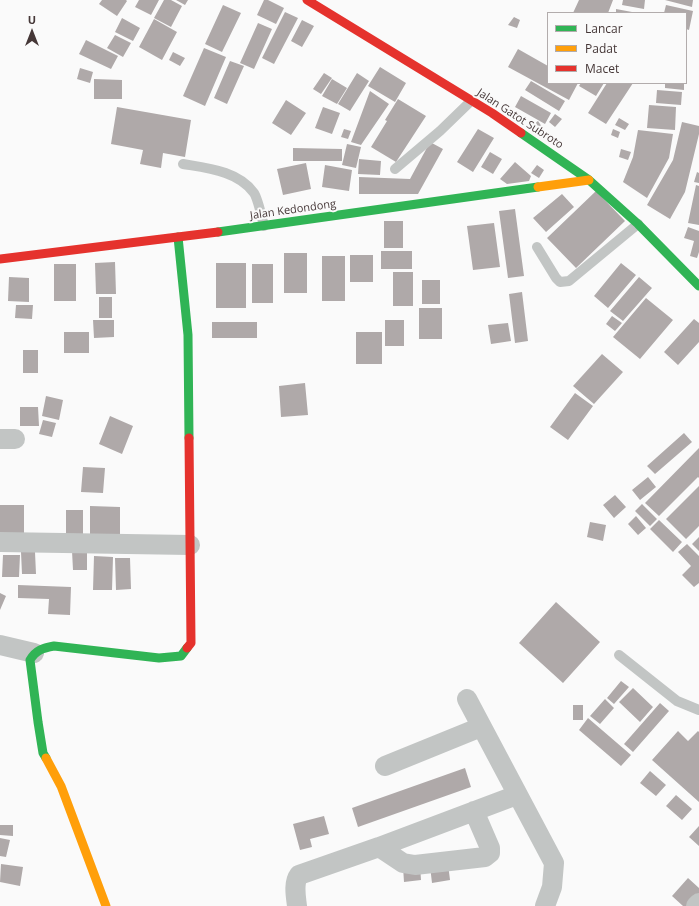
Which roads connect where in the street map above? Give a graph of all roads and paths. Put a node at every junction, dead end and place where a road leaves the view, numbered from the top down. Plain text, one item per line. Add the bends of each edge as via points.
1 (307, 0) edge
2 (334, 8) edge
3 (471, 101) junction
4 (183, 164) dead end
5 (395, 169) dead end
6 (589, 180) junction
7 (638, 224) junction
8 (264, 226) junction
9 (178, 237) junction
10 (537, 247) dead end
11 (0, 259) edge
12 (699, 286) edge
13 (0, 542) edge
14 (190, 545) junction
15 (0, 645) edge
16 (34, 653) junction
17 (619, 655) dead end
18 (467, 699) dead end
19 (699, 710) edge
20 (481, 727) junction
21 (385, 766) dead end
22 (517, 795) junction
23 (474, 811) junction
24 (380, 847) junction
25 (699, 903) edge
26 (106, 906) edge
27 (296, 906) edge
28 (545, 906) edge
29 (696, 906) edge

1 - 2 street, Jalan Gatot Subroto
2 - 3 street, Jalan Gatot Subroto
3 - 5 lane
3 - 6 street, Jalan Gatot Subroto via 492,112
4 - 8 lane via 239,178 254,193
6 - 7 street, Jalan Gatot Subroto
6 - 8 street, Jalan Kedondong
7 - 10 lane via 569,281 560,282 556,278
7 - 12 street, Jalan Gatot Subroto
8 - 9 street, Jalan Kedondong
9 - 11 street, Jalan Kedondong
9 - 14 street via 188,335
13 - 14 street
14 - 16 street via 191,643 181,656 159,658 54,646 41,648
15 - 16 street
16 - 26 street via 30,660 43,753 61,786
17 - 19 lane via 677,701
18 - 20 street
20 - 21 street
20 - 22 street
22 - 23 street
22 - 28 street via 554,863 552,887
23 - 24 street
23 - 24 street via 490,848 490,853 485,857 403,863
24 - 27 street via 299,875 296,885
25 - 29 street

